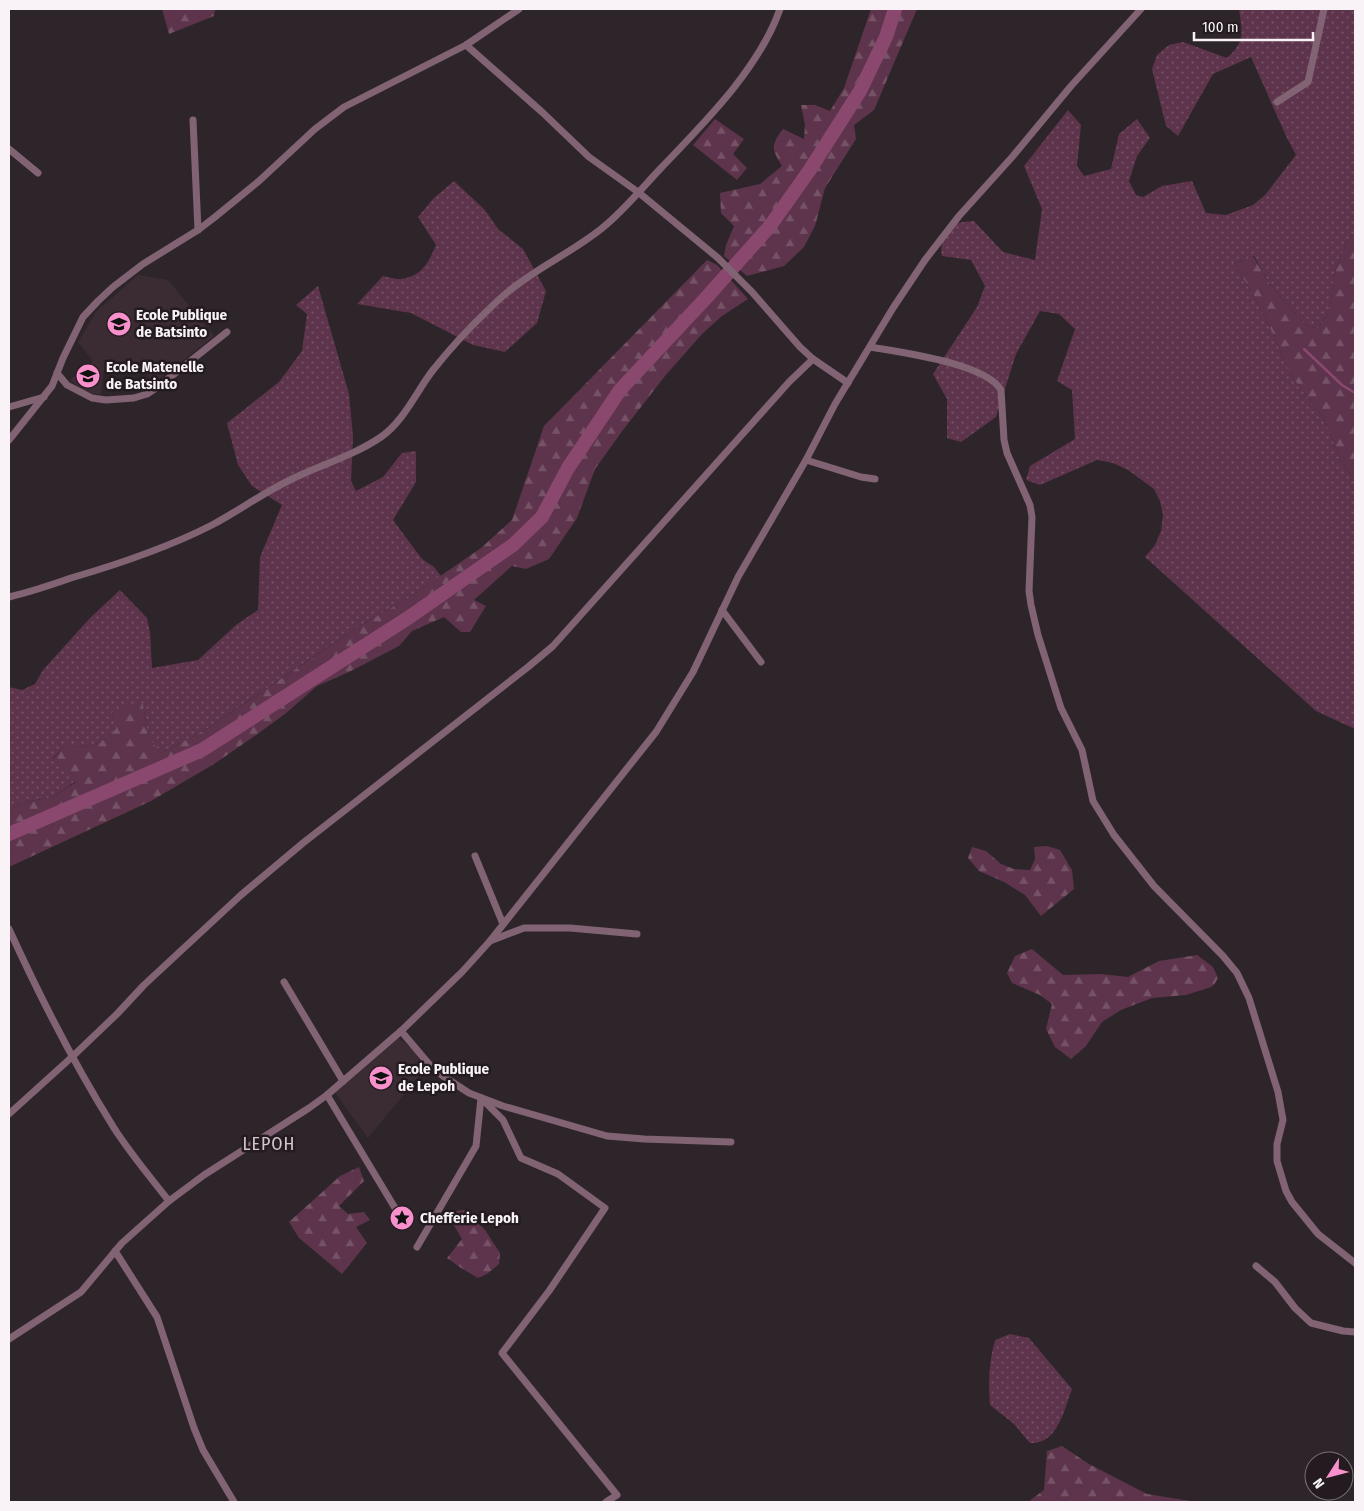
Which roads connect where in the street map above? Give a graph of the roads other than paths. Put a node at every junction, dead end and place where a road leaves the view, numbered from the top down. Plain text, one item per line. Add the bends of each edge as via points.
1 (519, 9) edge
2 (780, 9) edge
3 (1141, 9) edge
4 (1324, 9) edge
5 (466, 45) junction
6 (1277, 102) dead end
7 (193, 120) dead end
8 (9, 149) edge
9 (38, 173) dead end
10 (638, 192) junction
11 (198, 230) junction
12 (227, 332) dead end
13 (870, 347) junction
14 (814, 359) junction
15 (57, 373) junction
16 (848, 383) junction
17 (44, 396) junction
18 (9, 407) edge
19 (9, 440) edge
20 (806, 460) junction
21 (874, 479) dead end
22 (9, 597) edge
23 (722, 610) junction
24 (761, 662) dead end
25 (475, 856) dead end
26 (503, 924) junction
27 (9, 929) edge
28 (637, 934) dead end
29 (490, 941) junction
30 (284, 982) dead end
31 (401, 1031) junction
32 (73, 1056) junction
33 (343, 1081) junction
34 (327, 1095) junction
35 (481, 1098) junction
36 (9, 1114) edge
37 (731, 1142) dead end
38 (169, 1201) junction
39 (395, 1208) dead end
40 (418, 1246) dead end
41 (115, 1250) junction
42 (1355, 1263) edge
43 (1256, 1266) dead end
44 (1355, 1332) edge
45 (9, 1339) edge
46 (234, 1502) edge
47 (606, 1502) edge

1 - 5 street
2 - 10 street via 762,45 733,88
3 - 13 street via 954,222 925,260
4 - 6 street via 1308,82
5 - 10 street via 589,157
5 - 11 street via 344,106 315,128 240,198
7 - 11 street
8 - 9 street
10 - 14 street via 718,258
10 - 22 street via 602,229 520,282 487,311 433,370 400,418 382,436 346,456 287,481 179,541
11 - 15 street via 143,264 98,301 83,317
12 - 15 street via 159,386 134,398 92,398 67,385
13 - 16 street
13 - 42 street via 966,368 991,380 1001,390 1007,453 1030,505 1032,518 1030,604 1062,708 1082,750 1093,801 1154,886 1237,973 1249,998 1278,1092 1283,1120 1277,1149 1286,1191 1318,1234
14 - 16 street
14 - 32 street via 789,382 553,646 241,895
15 - 17 street
16 - 20 street
17 - 18 street
17 - 19 street
20 - 21 street
20 - 23 street
23 - 24 street
23 - 26 street via 693,672 656,732
25 - 26 street
26 - 29 street
27 - 32 street
28 - 29 street via 524,928
29 - 31 street
30 - 33 street
31 - 33 street
31 - 35 street via 442,1076
32 - 36 street
32 - 38 street via 115,1129
33 - 34 street
34 - 38 street
34 - 39 street
35 - 37 street via 607,1136
35 - 40 street via 476,1146
35 - 47 street via 503,1120 521,1158 558,1174 605,1208 502,1353 617,1495
38 - 41 street
41 - 45 street via 81,1292
41 - 46 street via 156,1317 203,1450
43 - 44 street via 1275,1282 1311,1323

